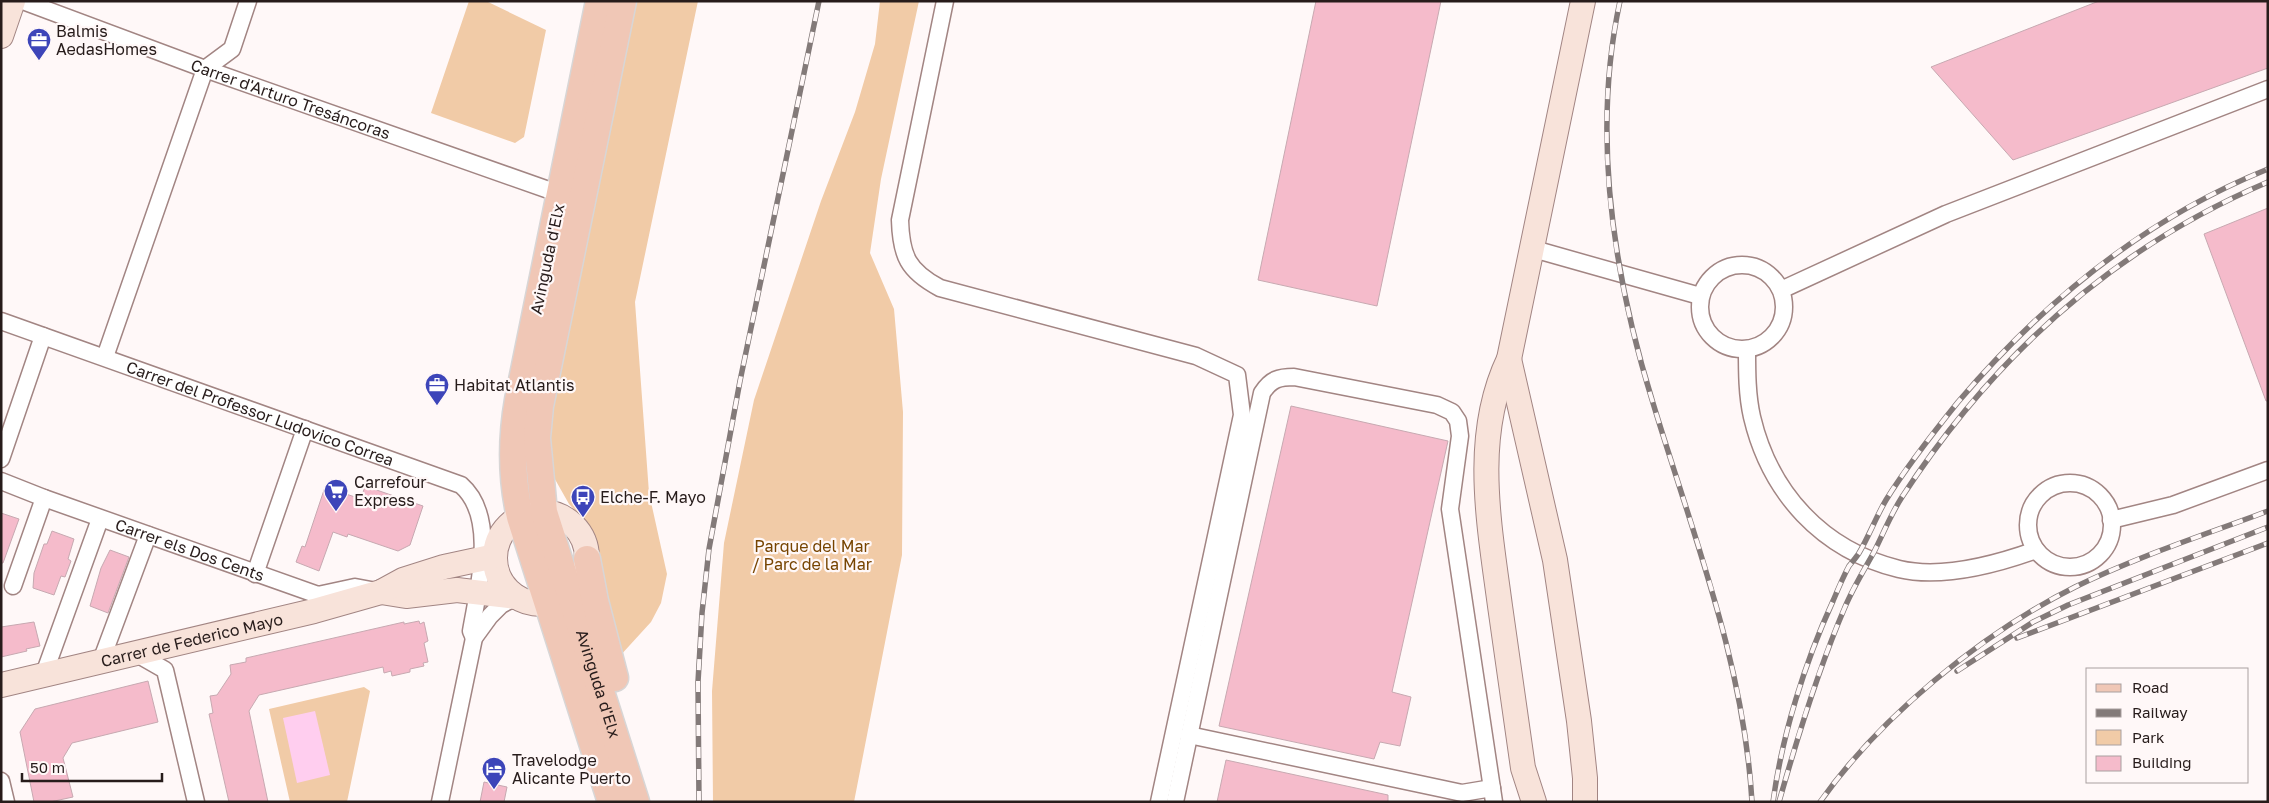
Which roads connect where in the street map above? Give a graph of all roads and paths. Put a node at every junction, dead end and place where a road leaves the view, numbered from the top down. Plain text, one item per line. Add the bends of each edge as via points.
1 (13, 1) edge
2 (23, 1) edge
3 (248, 1) edge
4 (599, 1) edge
5 (623, 1) edge
6 (945, 1) edge
7 (1583, 1) edge
8 (1, 36) edge
9 (205, 69) junction
10 (2268, 89) edge
11 (560, 194) junction
12 (1530, 248) junction
13 (1781, 290) junction
14 (1700, 296) junction
15 (1, 321) edge
16 (42, 336) junction
17 (1747, 350) junction
18 (105, 357) junction
19 (1508, 358) junction
20 (305, 429) junction
21 (1, 459) edge
22 (2268, 470) edge
23 (1, 481) edge
24 (44, 498) junction
25 (532, 515) junction
26 (100, 519) junction
27 (2111, 520) junction
28 (148, 535) junction
29 (2036, 550) junction
30 (487, 552) junction
31 (587, 559) junction
32 (255, 574) junction
33 (12, 586) dead end
34 (478, 591) junction
35 (381, 592) junction
36 (516, 597) junction
37 (559, 599) junction
38 (474, 638) junction
39 (137, 654) junction
40 (101, 661) junction
41 (44, 674) junction
42 (1, 686) edge
43 (1189, 735) junction
44 (1, 781) edge
45 (1493, 795) edge
46 (6, 802) edge
47 (196, 802) edge
48 (440, 802) edge
49 (611, 802) edge
50 (636, 802) edge
51 (650, 802) edge
52 (1159, 802) edge
53 (1175, 802) edge
54 (1534, 802) edge
55 (1585, 802) edge

1 - 8 street
2 - 9 street, Carrer d'Arturo Tresáncoras
3 - 9 street via 232,49
4 - 11 main road, Avinguda d'Elx
5 - 25 main road, Avinguda d'Elx via 540,406
6 - 52 street via 900,220 901,241 908,262 922,278 940,288 1196,356 1237,375 1242,415
7 - 12 street
9 - 11 street, Carrer d'Arturo Tresáncoras
9 - 18 street
10 - 13 street via 1946,214
11 - 25 main road, Avinguda d'Elx via 513,430 514,489
12 - 14 street
12 - 19 street
13 - 14 street via 1764,271 1741,264 1716,273
13 - 17 street via 1783,316 1778,328 1765,342
14 - 17 street via 1702,324 1710,336 1733,349
15 - 16 street, Carrer del Professor Ludovico Correa
16 - 18 street, Carrer del Professor Ludovico Correa
16 - 21 street
17 - 29 street via 1751,415 1772,473 1810,522 1835,540 1870,559 1900,570 1934,572 1980,567
18 - 20 street, Carrer del Professor Ludovico Correa
19 - 54 street via 1491,406 1486,491 1523,768
19 - 55 street via 1555,560 1579,721 1586,778
20 - 30 street, Carrer del Professor Ludovico Correa via 461,485 475,504
20 - 32 street
22 - 27 street via 2174,505
23 - 24 street, Carrer els Dos Cents
24 - 26 street, Carrer els Dos Cents
24 - 33 street
25 - 30 street via 507,527
25 - 31 street via 560,516 574,526 582,536
25 - 37 main road, Avinguda d'Elx
26 - 28 street, Carrer els Dos Cents
26 - 41 street
27 - 29 street via 2112,530 2105,548 2095,559 2083,565 2056,565
27 - 29 street via 2108,506 2094,491 2074,484 2061,484 2048,490 2031,511 2028,524
28 - 32 street, Carrer els Dos Cents
28 - 40 street
30 - 34 street, Carrer del Professor Ludovico Correa
30 - 35 street, Carrer de Federico Mayo via 403,580
30 - 36 street via 500,579
31 - 37 street via 582,578
31 - 51 main road via 610,660
32 - 35 street, Carrer els Dos Cents via 318,595 355,587
34 - 35 street, Carrer de Federico Mayo via 447,590 406,596
34 - 36 street, Carrer de Federico Mayo
34 - 38 street, Carrer del Professor Ludovico Correa via 471,632
35 - 39 street, Carrer de Federico Mayo
36 - 37 street via 533,603
36 - 38 street via 501,605
37 - 49 main road, Avinguda d'Elx
37 - 50 main road, Avinguda d'Elx
38 - 48 street
39 - 40 street, Carrer de Federico Mayo
39 - 47 street via 165,670
40 - 41 street, Carrer de Federico Mayo
41 - 42 street, Carrer de Federico Mayo
43 - 45 street via 1462,793
43 - 45 street via 1262,394 1268,384 1279,377 1294,377 1438,404 1452,412 1458,421 1460,436 1450,509
43 - 53 street
44 - 46 street

